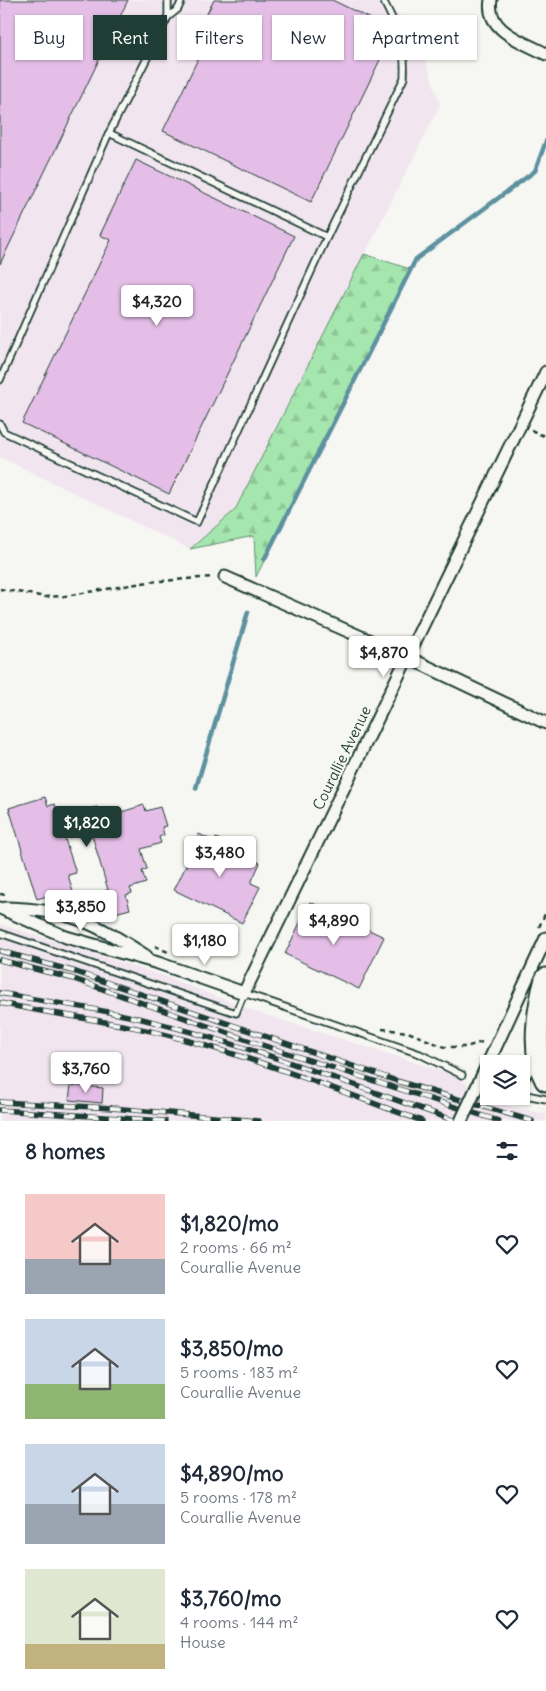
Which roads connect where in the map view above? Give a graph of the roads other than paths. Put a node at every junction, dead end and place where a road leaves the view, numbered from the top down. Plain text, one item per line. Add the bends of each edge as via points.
1 (168, 0) edge
2 (182, 0) edge
3 (383, 0) edge
4 (491, 0) edge
5 (168, 17) junction
6 (546, 54) edge
7 (109, 133) junction
8 (327, 237) junction
9 (546, 372) edge
10 (0, 380) edge
11 (0, 424) edge
12 (225, 577) road end
13 (409, 658) junction
14 (546, 723) edge
15 (0, 908) edge
16 (85, 920) junction
17 (0, 934) edge
18 (546, 938) edge
19 (79, 941) junction
20 (158, 963) junction
21 (546, 978) edge
22 (244, 993) junction
23 (536, 1050) junction
24 (530, 1072) edge
25 (462, 1075) dead end
26 (546, 1080) edge
27 (530, 1096) edge
28 (546, 1099) edge
29 (460, 1121) edge

1 - 5 lane
2 - 5 lane via 178,9
3 - 8 lane via 400,35 405,54 404,78
4 - 6 street via 490,16 502,31
5 - 7 lane
7 - 8 lane
7 - 10 lane
8 - 11 lane via 197,522 4,432
9 - 13 street, Courallie Avenue
12 - 13 street
13 - 14 street
13 - 22 street, Courallie Avenue
15 - 16 street via 36,909
15 - 19 street
16 - 19 street
16 - 20 street
17 - 22 lane via 236,1013
18 - 29 street, bridge
19 - 20 street
20 - 22 street
21 - 23 highway
22 - 25 lane via 420,1054
23 - 24 lane
23 - 26 highway
27 - 28 lane

